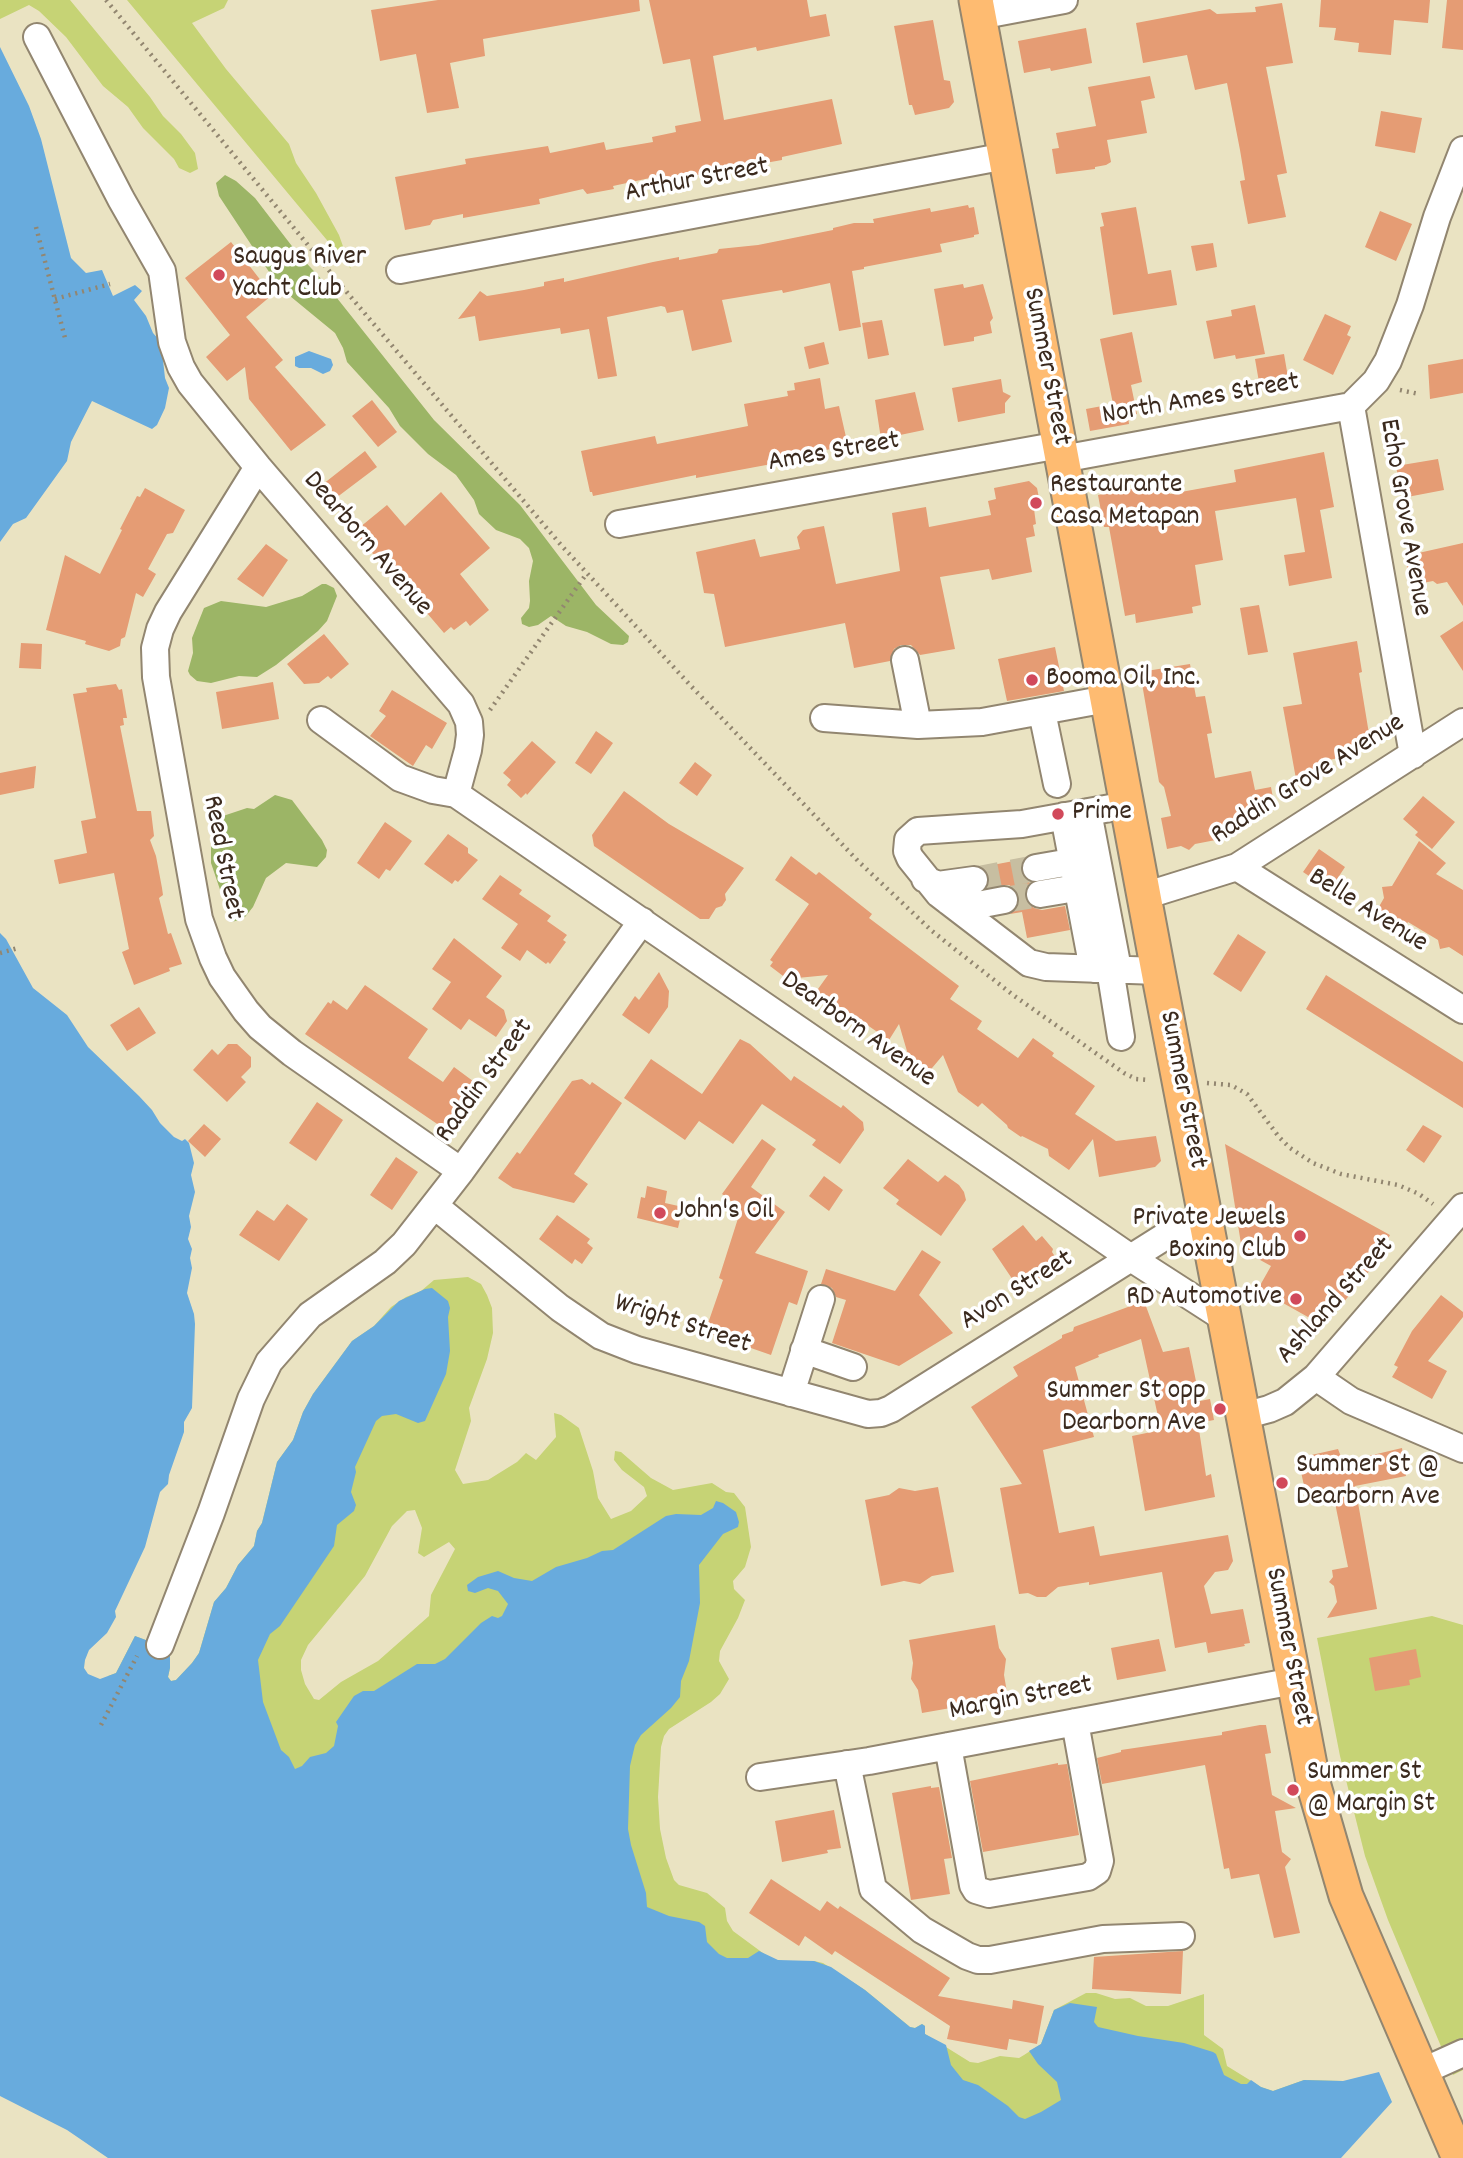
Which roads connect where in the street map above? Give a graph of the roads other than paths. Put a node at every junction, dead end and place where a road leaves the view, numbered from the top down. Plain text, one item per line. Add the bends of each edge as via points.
1 (1064, 0) edge
2 (978, 8) edge
3 (37, 37) dead end
4 (1463, 150) edge
5 (1006, 156) junction
6 (400, 270) dead end
7 (1351, 406) junction
8 (1061, 452) junction
9 (258, 467) junction
10 (619, 524) dead end
11 (905, 660) dead end
12 (1107, 699) junction
13 (1042, 712) junction
14 (824, 718) dead end
15 (321, 720) dead end
16 (1463, 722) edge
17 (918, 724) junction
18 (1413, 755) junction
19 (1057, 784) dead end
20 (456, 794) junction
21 (1127, 805) junction
22 (1069, 815) junction
23 (1237, 867) junction
24 (974, 880) tunnel mouth
25 (934, 889) junction
26 (1144, 896) junction
27 (1004, 901) tunnel mouth
28 (642, 921) junction
29 (1100, 969) junction
30 (1158, 971) junction
31 (1463, 1010) edge
32 (1121, 1037) dead end
33 (461, 1171) junction
34 (435, 1206) junction
35 (1458, 1213) edge
36 (1207, 1225) junction
37 (1131, 1258) junction
38 (821, 1298) dead end
39 (1224, 1318) junction
40 (804, 1350) junction
41 (853, 1367) dead end
42 (1315, 1377) junction
43 (791, 1393) junction
44 (863, 1413) joint
45 (1243, 1416) junction
46 (1463, 1450) edge
47 (150, 1647) road end
48 (1294, 1681) junction
49 (1075, 1722) junction
50 (948, 1746) junction
51 (847, 1764) junction
52 (760, 1777) dead end
53 (1181, 1936) dead end
54 (1463, 2053) edge
55 (1421, 2072) junction
56 (1459, 2158) edge

1 - 2 street
2 - 5 main road, Summer Street
3 - 9 street, Dearborn Avenue via 162,271 174,348 190,383
4 - 7 street, Echo Grove Avenue via 1388,361 1376,382
5 - 6 street, Arthur Street
5 - 8 main road, Summer Street
7 - 8 street, North Ames Street
7 - 18 street, Echo Grove Avenue
8 - 10 street, Ames Street
8 - 12 main road, Summer Street
9 - 20 street, Dearborn Avenue via 457,698 469,722 470,743
9 - 33 street, Reed Street via 168,612 155,648 156,677 199,919 222,977 260,1027
11 - 17 street
12 - 13 street
12 - 21 main road, Summer Street
13 - 17 street via 1001,720
13 - 19 street
14 - 17 street
15 - 20 street, Dearborn Avenue via 400,778
16 - 18 street, Raddin Grove Avenue
18 - 23 street, Raddin Grove Avenue
20 - 28 street, Dearborn Avenue
21 - 22 street
21 - 26 main road, Summer Street
22 - 25 street via 994,827 918,831 908,840 907,851
22 - 29 street
22 - 29 street via 1050,879
23 - 26 street, Raddin Grove Avenue
23 - 31 street, Belle Avenue
24 - 25 street
25 - 27 street via 962,907
25 - 29 street via 1029,963
26 - 30 main road, Summer Street
28 - 33 street, Raddin Street
28 - 37 street, Dearborn Avenue
29 - 30 street
29 - 32 street
30 - 36 main road, Summer Street
33 - 34 street, Raddin Street
34 - 43 street, Wright Street via 601,1336
34 - 47 street, Raddin Street via 404,1244 310,1315 269,1362 251,1399 211,1513
35 - 42 street, Ashland Street
36 - 37 street, Avon Street via 1169,1234
36 - 39 main road, Summer Street
37 - 39 street, Dearborn Avenue
37 - 44 street, Avon Street via 887,1411
38 - 40 street
39 - 45 main road, Summer Street
40 - 41 street
40 - 43 street
42 - 45 street, Ashland Street via 1285,1402
42 - 46 street via 1350,1401
43 - 44 street, Wright Street
45 - 48 main road, Summer Street
48 - 49 street, Margin Street
48 - 55 main road, Summer Street via 1314,1786 1346,1896
49 - 50 street, Margin Street
49 - 50 street via 1100,1861 1097,1871 1088,1877 989,1894 976,1890
50 - 51 street, Margin Street
51 - 52 street, Margin Street
51 - 53 street via 873,1889 912,1923 967,1956 990,1961 1103,1939
54 - 55 street
55 - 56 main road, Summer Street

